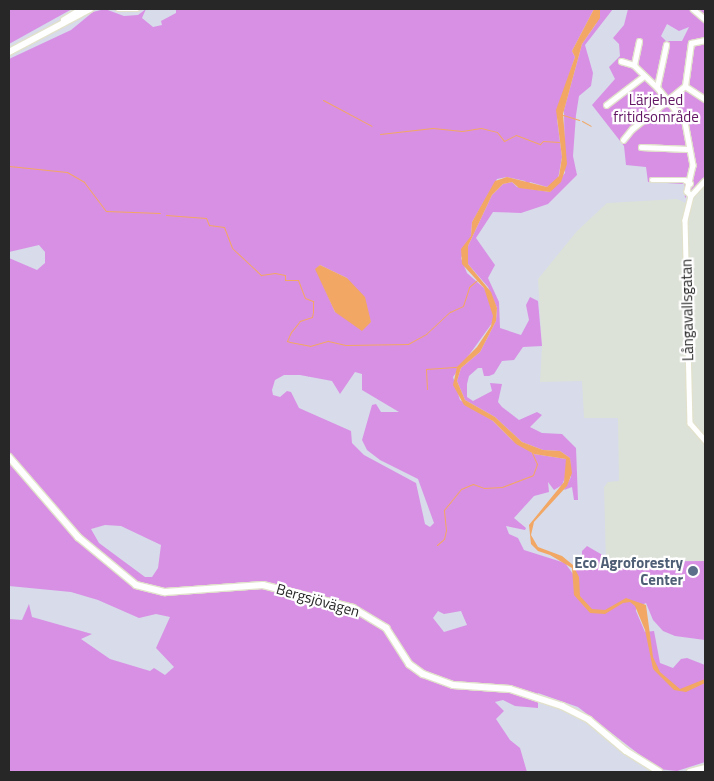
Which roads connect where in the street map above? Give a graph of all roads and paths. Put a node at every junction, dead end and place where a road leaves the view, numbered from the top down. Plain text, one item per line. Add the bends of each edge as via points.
1 (82, 9) edge
2 (90, 9) edge
3 (118, 9) edge
4 (137, 9) edge
5 (693, 9) edge
6 (705, 19) edge
7 (41, 35) junction
8 (705, 40) edge
9 (638, 42) dead end
10 (666, 45) dead end
11 (9, 52) edge
12 (621, 61) dead end
13 (634, 65) junction
14 (644, 76) junction
15 (685, 86) junction
16 (656, 87) junction
17 (705, 99) edge
18 (667, 100) junction
19 (606, 105) dead end
20 (623, 140) dead end
21 (641, 147) dead end
22 (688, 149) junction
23 (652, 180) dead end
24 (705, 181) edge
25 (690, 183) junction
26 (692, 196) junction
27 (705, 440) edge
28 (9, 457) edge
29 (705, 768) edge
30 (659, 772) edge
31 (690, 772) edge

1 - 7 main road
2 - 7 main road
3 - 4 street
5 - 6 street
7 - 11 main road
8 - 15 street via 691,43
9 - 13 street
10 - 16 street
12 - 13 street
13 - 14 street
14 - 16 street
14 - 19 street
15 - 17 street
15 - 18 street
16 - 18 street
18 - 20 street
18 - 22 street via 686,124
21 - 22 street
22 - 25 street via 693,165
23 - 25 street via 685,180
24 - 26 street, Långavallsgatan
25 - 26 street via 687,190
26 - 27 street, Långavallsgatan via 685,220 690,423
28 - 30 main road, Bergsjövägen via 78,537 136,585 170,592 263,585 353,608 386,628 409,664 422,674 453,685 510,689 562,706 589,720 626,751
29 - 31 main road

